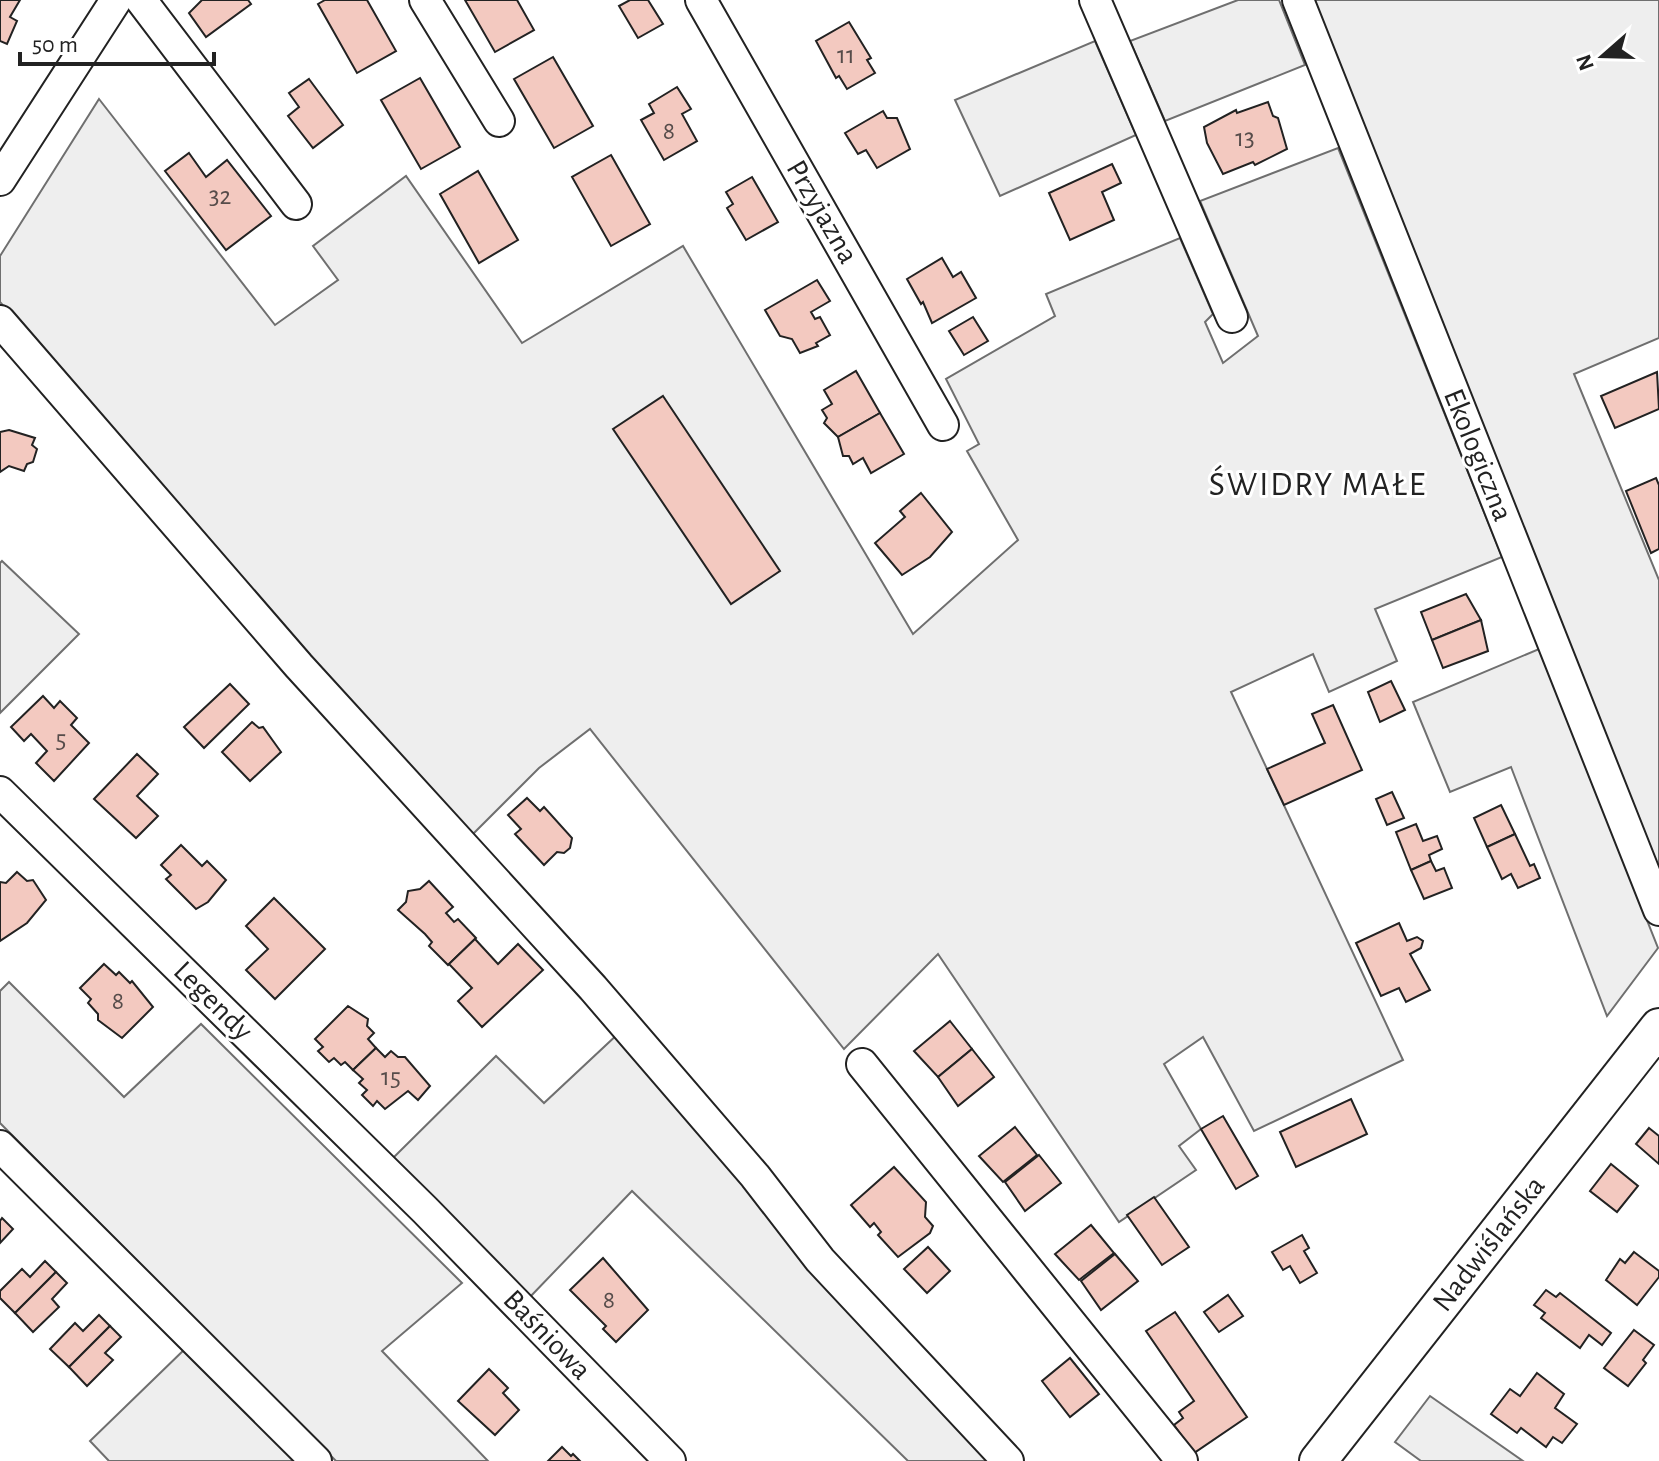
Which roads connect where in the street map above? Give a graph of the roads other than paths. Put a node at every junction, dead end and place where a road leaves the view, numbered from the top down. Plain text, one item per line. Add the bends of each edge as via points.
1 (116, 0) edge
2 (141, 0) edge
3 (425, 0) edge
4 (701, 0) edge
5 (1095, 0) edge
6 (1298, 0) edge
7 (499, 121) dead end
8 (0, 180) edge
9 (296, 204) dead end
10 (1232, 317) dead end
11 (0, 321) edge
12 (943, 425) dead end
13 (0, 792) edge
14 (1659, 910) edge
15 (1659, 1027) edge
16 (862, 1064) dead end
17 (0, 1146) edge
18 (425, 1210) joint
19 (316, 1461) edge
20 (670, 1461) edge
21 (1008, 1461) edge
22 (1182, 1461) edge
23 (1318, 1461) edge

1 - 8 street
2 - 9 street
3 - 7 street
4 - 12 street, Przyjazna
5 - 10 street
6 - 14 street, Ekologiczna
11 - 21 street via 299,666 593,988 820,1260
13 - 18 street, Legendy
15 - 23 main road, Nadwiślańska
16 - 22 street
17 - 19 street
18 - 20 street, Baśniowa

